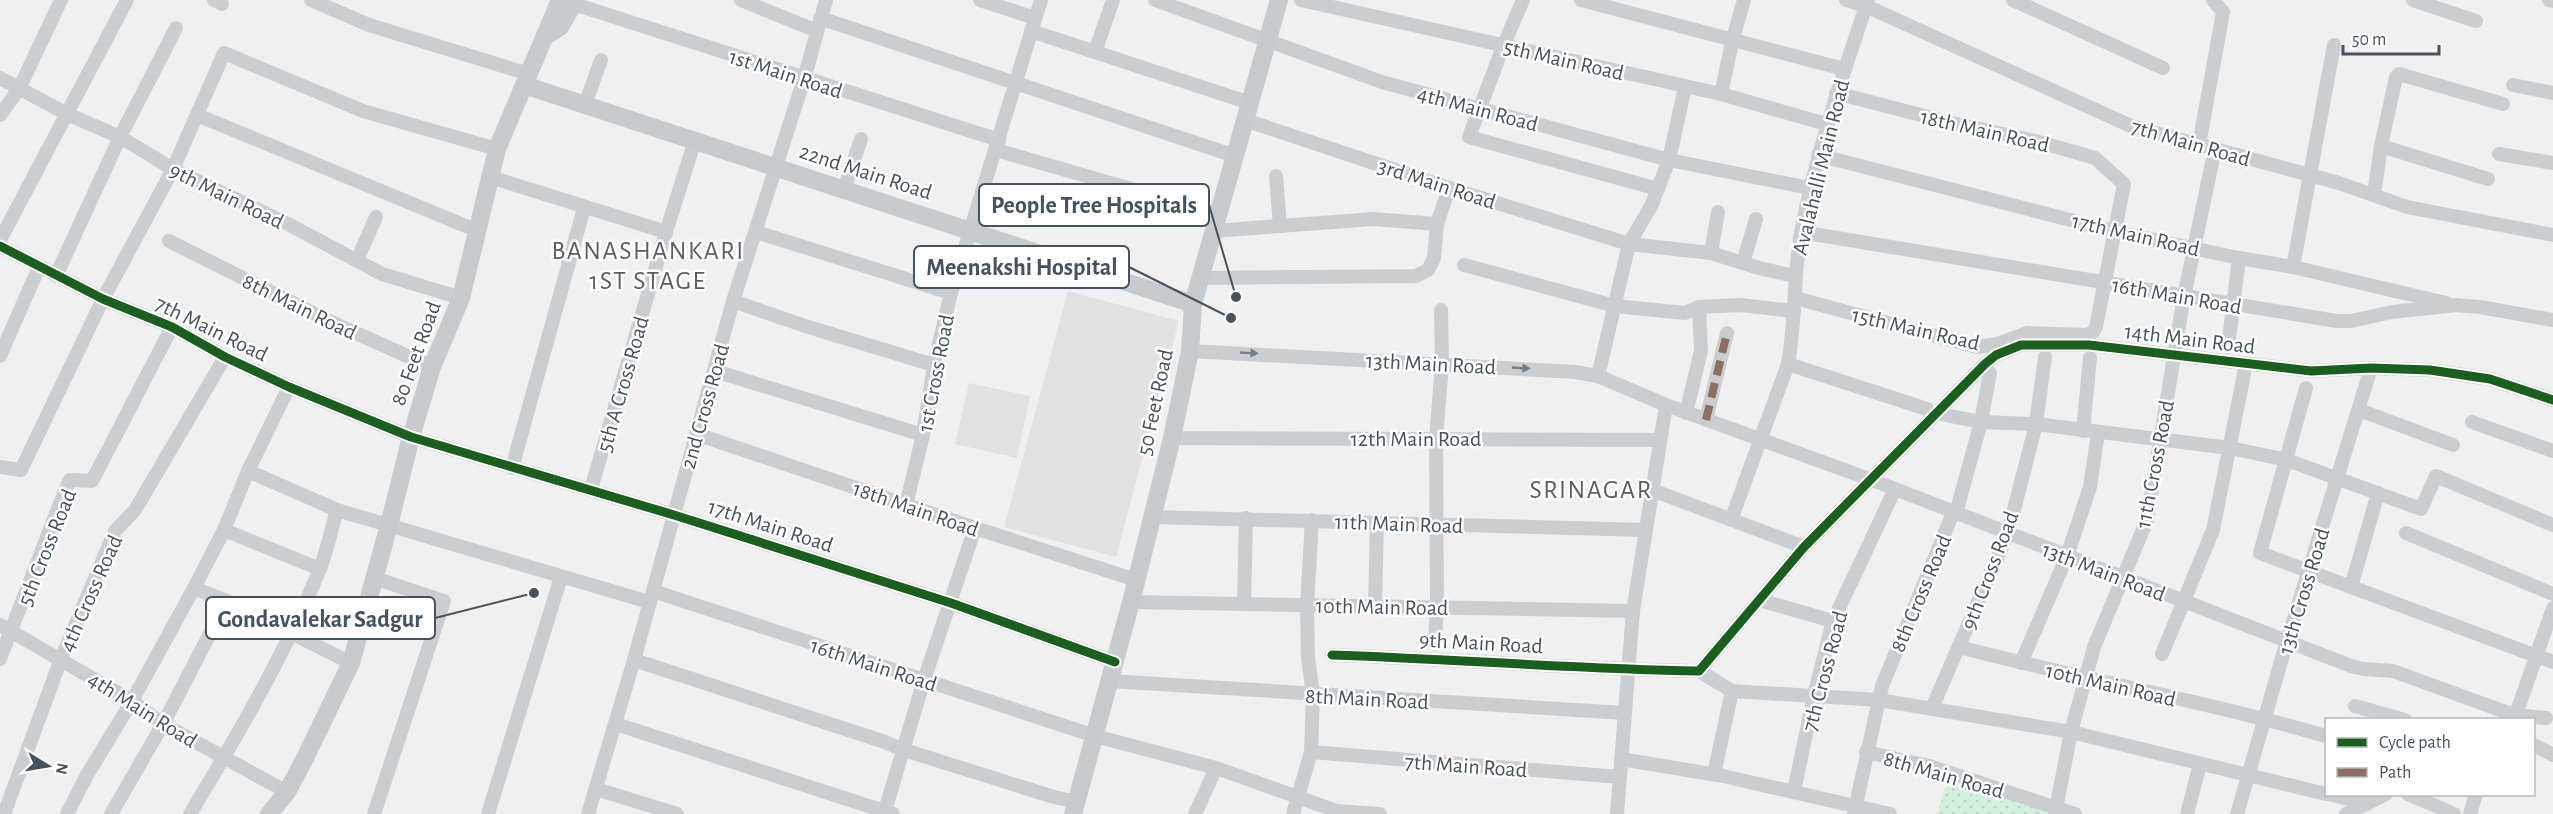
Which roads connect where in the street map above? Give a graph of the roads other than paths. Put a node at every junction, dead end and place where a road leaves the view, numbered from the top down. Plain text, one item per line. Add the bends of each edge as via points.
1 (61, 0) edge
2 (127, 0) edge
3 (311, 0) edge
4 (741, 0) edge
5 (826, 0) edge
6 (980, 0) edge
7 (1041, 0) edge
8 (1113, 0) edge
9 (1155, 0) edge
10 (1279, 0) edge
11 (1300, 0) edge
12 (1523, 0) edge
13 (1581, 0) edge
14 (1744, 0) edge
15 (1846, 0) edge
16 (2013, 0) edge
17 (2212, 0) edge
18 (2413, 0) edge
19 (564, 1) edge
20 (1867, 3) edge
21 (2476, 21) dead end
22 (819, 24) junction
23 (1033, 24) junction
24 (176, 28) dead end
25 (1732, 38) junction
26 (1267, 42) junction
27 (1504, 44) junction
28 (2334, 45) dead end
29 (1095, 52) junction
30 (601, 60) dead end
31 (2163, 68) dead end
32 (1844, 69) junction
33 (0, 78) edge
34 (527, 79) junction
35 (804, 79) junction
36 (1014, 82) junction
37 (2513, 85) dead end
38 (1685, 87) junction
39 (19, 89) junction
40 (1836, 93) junction
41 (2553, 93) edge
42 (1721, 94) junction
43 (2503, 104) dead end
44 (585, 105) junction
45 (1478, 109) junction
46 (1248, 111) junction
47 (67, 114) junction
48 (0, 115) edge
49 (197, 115) junction
50 (1826, 124) junction
51 (120, 137) junction
52 (861, 139) dead end
53 (695, 140) junction
54 (997, 145) junction
55 (2199, 145) junction
56 (2381, 147) junction
57 (497, 149) junction
58 (2215, 149) junction
59 (2499, 154) dead end
60 (1818, 155) junction
61 (1235, 156) junction
62 (1669, 160) junction
63 (2553, 163) edge
64 (775, 167) junction
65 (173, 169) junction
66 (2311, 175) junction
67 (1276, 176) dead end
68 (490, 177) junction
69 (2488, 179) dead end
70 (1449, 188) junction
71 (1810, 188) junction
72 (844, 189) junction
73 (1658, 189) junction
74 (2374, 195) junction
75 (584, 207) junction
76 (1718, 212) dead end
77 (376, 217) dead end
78 (1756, 219) dead end
79 (1216, 223) junction
80 (1437, 224) junction
81 (1280, 226) junction
82 (478, 231) junction
83 (970, 231) junction
84 (666, 232) junction
85 (756, 232) junction
86 (1801, 232) junction
87 (2116, 232) junction
88 (2553, 235) edge
89 (0, 240) edge
90 (170, 241) dead end
91 (1629, 244) junction
92 (0, 246) edge
93 (2195, 247) junction
94 (1711, 253) junction
95 (2239, 258) junction
96 (357, 260) junction
97 (1743, 263) junction
98 (1464, 265) dead end
99 (39, 267) junction
100 (2293, 267) junction
101 (56, 276) junction
102 (1794, 276) junction
103 (1201, 278) junction
104 (2105, 282) junction
105 (951, 293) junction
106 (2184, 296) junction
107 (461, 298) junction
108 (103, 299) junction
109 (734, 301) junction
110 (1193, 304) junction
111 (1795, 304) junction
112 (2234, 305) junction
113 (2456, 305) junction
114 (1615, 306) junction
115 (1699, 307) junction
116 (1441, 310) dead end
117 (2553, 320) edge
118 (172, 327) junction
119 (1727, 333) dead end
120 (2228, 346) dead end
121 (1190, 351) junction
122 (2174, 354) junction
123 (0, 356) edge
124 (225, 357) junction
125 (2045, 357) dead end
126 (2090, 358) dead end
127 (1442, 364) junction
128 (1788, 364) junction
129 (2246, 364) junction
130 (934, 365) junction
131 (432, 367) junction
132 (2371, 368) junction
133 (715, 370) junction
134 (1990, 373) dead end
135 (1598, 376) junction
136 (289, 387) junction
137 (2306, 388) dead end
138 (2553, 400) edge
139 (1666, 405) junction
140 (1927, 409) dead end
141 (2359, 410) junction
142 (1686, 413) junction
143 (1945, 415) dead end
144 (1706, 420) junction
145 (1981, 422) junction
146 (2472, 422) dead end
147 (2036, 424) junction
148 (2083, 430) junction
149 (2098, 433) junction
150 (696, 434) junction
151 (923, 435) junction
152 (411, 437) junction
153 (1172, 438) junction
154 (1436, 438) junction
155 (1759, 439) junction
156 (2160, 439) junction
157 (1660, 440) junction
158 (2453, 445) dead end
159 (2230, 448) junction
160 (2553, 451) edge
161 (2287, 460) junction
162 (0, 467) edge
163 (512, 468) junction
164 (248, 471) junction
165 (2338, 477) junction
166 (1872, 480) junction
167 (591, 489) junction
168 (1895, 489) junction
169 (1652, 490) junction
170 (2378, 493) junction
171 (906, 505) junction
172 (337, 510) junction
173 (1956, 513) junction
174 (674, 515) junction
175 (1152, 517) junction
176 (1246, 518) junction
177 (1312, 520) junction
178 (1731, 520) junction
179 (1377, 522) junction
180 (1436, 524) junction
181 (390, 525) junction
182 (2553, 525) edge
183 (975, 528) junction
184 (224, 530) junction
185 (1646, 530) junction
186 (2008, 533) junction
187 (2406, 533) dead end
188 (1804, 548) junction
189 (2067, 556) junction
190 (320, 569) junction
191 (2309, 571) junction
192 (561, 577) junction
193 (374, 578) junction
194 (2122, 578) junction
195 (1136, 580) junction
196 (2351, 587) junction
197 (194, 588) junction
198 (2553, 594) edge
199 (651, 597) junction
200 (1759, 600) junction
201 (227, 601) junction
202 (1131, 602) junction
203 (2184, 602) junction
204 (951, 603) junction
205 (1244, 603) junction
206 (1307, 604) junction
207 (1375, 606) junction
208 (1437, 607) junction
209 (2553, 608) edge
210 (1633, 611) junction
211 (1833, 621) junction
212 (6, 628) edge
213 (292, 633) junction
214 (2287, 640) junction
215 (1434, 644) dead end
216 (1959, 647) junction
217 (2162, 654) dead end
218 (1332, 655) dead end
219 (2537, 657) junction
220 (0, 659) edge
221 (61, 659) junction
222 (634, 660) junction
223 (1115, 662) junction
224 (2553, 662) edge
225 (351, 663) junction
226 (2021, 663) junction
227 (1628, 670) junction
228 (1699, 671) junction
229 (2086, 678) junction
230 (924, 680) junction
231 (1110, 681) junction
232 (1732, 691) junction
233 (1313, 694) junction
234 (1814, 696) junction
235 (1879, 700) junction
236 (132, 701) junction
237 (2355, 706) dead end
238 (1932, 708) junction
239 (1625, 713) junction
240 (2514, 717) edge
241 (2265, 718) junction
242 (2398, 718) edge
243 (2544, 718) edge
244 (163, 724) junction
245 (616, 724) junction
246 (2071, 732) junction
247 (1095, 736) junction
248 (2325, 736) edge
249 (2535, 746) edge
250 (904, 750) junction
251 (1311, 752) junction
252 (1866, 752) junction
253 (2553, 755) edge
254 (224, 758) junction
255 (1621, 759) junction
256 (2200, 764) junction
257 (1216, 768) junction
258 (1713, 774) junction
259 (2248, 776) junction
260 (1620, 777) junction
261 (596, 789) junction
262 (1794, 791) junction
263 (286, 792) junction
264 (2325, 793) edge
265 (2336, 796) edge
266 (2384, 796) edge
267 (2410, 796) edge
268 (2476, 796) edge
269 (1298, 799) junction
270 (2367, 804) junction
271 (1075, 808) edge
272 (1855, 810) edge
273 (2055, 811) edge
274 (887, 813) edge
275 (4, 814) edge
276 (67, 814) edge
277 (111, 814) edge
278 (190, 814) edge
279 (269, 814) edge
280 (374, 814) edge
281 (488, 814) edge
282 (588, 814) edge
283 (677, 814) edge
284 (1195, 814) edge
285 (1293, 814) edge
286 (1380, 814) edge
287 (1617, 814) edge
288 (1890, 814) edge
289 (2075, 814) edge
290 (2187, 814) edge
291 (2237, 814) edge
292 (2346, 814) edge
293 (2454, 814) edge
294 (2470, 814) edge

1 - 39 street
2 - 47 street
3 - 34 street via 369,25
4 - 22 street
5 - 22 street, 2nd Cross Road
6 - 23 street, 3rd Main Road
7 - 23 street, 1st Cross Road
8 - 29 street
9 - 26 street, 4th Main Road
10 - 26 main road, 50 Feet Road
11 - 27 street, 5th Main Road
12 - 27 street
13 - 25 street
14 - 25 street
15 - 20 street, 7th Main Road
16 - 31 street
17 - 55 street via 2223,12
18 - 21 street
19 - 34 main road, 80 Feet Road via 560,27 546,36
19 - 35 street, 1st Main Road
20 - 32 street, Avalahalli Main Road
20 - 55 street, 7th Main Road via 2131,126
22 - 35 street, 2nd Cross Road
22 - 36 street
23 - 29 street, 3rd Main Road
23 - 36 street, 1st Cross Road
24 - 51 street
25 - 32 street
25 - 42 street
26 - 45 street, 4th Main Road
26 - 46 main road, 50 Feet Road
27 - 38 street, 5th Main Road
27 - 45 street
28 - 66 street
29 - 46 street, 3rd Main Road
30 - 44 street
32 - 40 street, Avalahalli Main Road
33 - 39 street, 9th Main Road
34 - 44 main road, 22nd Main Road
34 - 57 main road, 80 Feet Road
35 - 54 street, 1st Main Road
35 - 64 street, 2nd Cross Road
36 - 54 street, 1st Cross Road
36 - 61 street
37 - 41 street
38 - 42 street, 5th Main Road
38 - 62 street
39 - 47 street, 9th Main Road
39 - 48 street
40 - 50 street, Avalahalli Main Road
40 - 87 street, 18th Main Road via 2095,158 2124,184
42 - 50 street, 5th Main Road
43 - 56 street via 2399,74
44 - 53 main road, 22nd Main Road
45 - 62 street, 4th Main Road
45 - 73 street via 1469,137
46 - 61 main road, 50 Feet Road
46 - 70 street, 3rd Main Road
47 - 51 street, 9th Main Road
47 - 89 street
49 - 57 street via 224,53 363,111
49 - 65 street
49 - 82 street
50 - 60 street, Avalahalli Main Road
51 - 65 street, 9th Main Road
51 - 101 street
52 - 72 street
53 - 64 main road, 22nd Main Road
53 - 84 street, 5th A Cross Road
54 - 79 street, 1st Main Road
54 - 83 street, 1st Cross Road
55 - 58 street, 7th Main Road
56 - 69 street
56 - 74 street
57 - 68 main road, 80 Feet Road
58 - 66 street, 7th Main Road
58 - 93 street, 11th Cross Road
59 - 63 street
60 - 71 street, Avalahalli Main Road
60 - 87 street, 17th Main Road
61 - 79 main road, 50 Feet Road
62 - 71 street, 4th Main Road
62 - 73 street
64 - 72 main road, 22nd Main Road
64 - 85 street, 2nd Cross Road
65 - 96 street, 9th Main Road
65 - 108 street
66 - 74 street, 7th Main Road
66 - 100 street
67 - 81 street
68 - 75 street
68 - 82 main road, 80 Feet Road
70 - 80 street
70 - 91 street, 3rd Main Road
71 - 86 street, Avalahalli Main Road
72 - 83 main road, 22nd Main Road
73 - 91 street
74 - 88 street, 7th Main Road via 2407,207
75 - 84 street
75 - 163 street
76 - 94 street
77 - 96 street
78 - 97 street
79 - 81 street
79 - 103 main road, 50 Feet Road
80 - 81 street via 1373,219
80 - 103 street via 1434,258 1428,270 1416,276
82 - 107 main road, 80 Feet Road
83 - 105 street, 1st Cross Road
83 - 110 main road, 22nd Main Road
84 - 167 street, 5th A Cross Road
85 - 105 street
85 - 109 street, 2nd Cross Road
86 - 102 street, Avalahalli Main Road
86 - 104 street, 16th Main Road
87 - 93 street, 17th Main Road
87 - 104 street
90 - 131 street, 8th Main Road via 331,322
91 - 94 street, 3rd Main Road
91 - 114 street
92 - 99 street, 7th Main Road
93 - 95 street, 17th Main Road
93 - 106 street, 11th Cross Road
94 - 97 street, 3rd Main Road
95 - 100 street, 17th Main Road
95 - 112 street
96 - 107 street, 9th Main Road via 382,273
97 - 102 street, 3rd Main Road
98 - 114 street
99 - 101 street, 7th Main Road
99 - 123 street
100 - 113 street, 17th Main Road
101 - 108 street, 7th Main Road
102 - 111 street, Avalahalli Main Road
103 - 110 main road, 50 Feet Road
104 - 106 street, 16th Main Road
104 - 111 street, 15th Main Road via 2093,332 2027,333 1977,347
105 - 130 street, 1st Cross Road
106 - 112 street, 16th Main Road
106 - 122 street, 11th Cross Road
107 - 131 main road, 80 Feet Road
108 - 118 street, 7th Main Road
108 - 162 street via 21,470
109 - 130 street
109 - 133 street, 2nd Cross Road
110 - 121 main road, 50 Feet Road
111 - 115 street
111 - 128 street, Avalahalli Main Road
112 - 113 street, 16th Main Road via 2351,321
112 - 120 street
113 - 117 street, 16th Main Road
114 - 115 street via 1685,313
114 - 135 street
115 - 142 street via 1701,351
116 - 127 street
118 - 124 street, 7th Main Road
118 - 212 street, 5th Cross Road via 92,481 70,480
119 - 144 street
121 -> 127 street, 13th Main Road
121 - 153 main road, 50 Feet Road
122 - 129 street, 14th Main Road
122 - 156 street, 11th Cross Road
122 - 166 street, 14th Main Road via 2070,345 2010,348 1985,364
124 - 136 street, 7th Main Road
124 - 221 street, 4th Cross Road via 135,510 115,531
125 - 147 street, 9th Cross Road
126 - 148 street
127 -> 135 street, 13th Main Road via 1551,369
127 - 154 street
128 - 140 street
128 - 155 street, Avalahalli Main Road
129 - 132 street, 14th Main Road via 2319,371
129 - 159 street
130 - 151 street, 1st Cross Road
131 - 152 main road, 80 Feet Road
132 - 138 street, 14th Main Road via 2490,378
132 - 141 street, 13th Cross Road
133 - 150 street, 2nd Cross Road
133 - 151 street
134 - 145 street, 8th Cross Road
135 - 139 street, 13th Main Road
136 - 152 street, 7th Main Road
136 - 164 street
137 - 161 street
139 - 142 street, 13th Main Road
139 - 157 street
141 - 158 street
141 - 165 street, 13th Cross Road
142 - 144 street, 13th Main Road
143 - 145 street
144 - 155 street, 13th Main Road
145 - 147 street
145 - 173 street, 8th Cross Road
146 - 160 street
147 - 148 street
147 - 186 street, 9th Cross Road
148 - 149 street
149 - 156 street
149 - 189 street via 2090,487
150 - 171 street, 18th Main Road
150 - 174 street, 2nd Cross Road
151 - 171 street, 1st Cross Road
152 - 163 street, 17th Main Road
152 - 181 main road, 80 Feet Road
153 - 154 street, 12th Main Road
153 - 175 main road, 50 Feet Road
154 - 157 street, 12th Main Road
154 - 180 street
155 - 166 street, 13th Main Road
155 - 178 street, Avalahalli Main Road
156 - 159 street
156 - 194 street, 11th Cross Road via 2147,520
157 - 169 street
159 - 161 street
159 - 203 street via 2213,530
161 - 165 street
161 - 191 street via 2260,553
163 - 167 street, 17th Main Road
164 - 172 street, 16th Main Road
164 - 184 street
165 - 170 street
165 - 191 street, 13th Cross Road
166 - 168 street, 13th Main Road
166 - 188 street, 14th Main Road
167 - 174 street, 17th Main Road
168 - 173 street, 13th Main Road
168 - 211 street, 7th Cross Road
169 - 178 street
169 - 185 street
170 - 182 street via 2421,509 2436,476
170 - 196 street
171 - 183 street, 18th Main Road
172 - 181 street, 16th Main Road
172 - 190 street
173 - 186 street, 13th Main Road
173 - 235 street, 8th Cross Road
174 - 199 street, 2nd Cross Road
174 - 204 street, 17th Main Road
175 - 176 street, 11th Main Road
175 - 195 main road, 50 Feet Road
176 - 177 street, 11th Main Road
176 - 205 street
177 - 179 street, 11th Main Road
177 - 206 street
178 - 188 street
179 - 180 street, 11th Main Road
179 - 207 street
180 - 185 street, 11th Main Road
180 - 208 street
181 - 192 street, 16th Main Road
181 - 193 main road, 80 Feet Road
183 - 195 street, 18th Main Road
183 - 204 street
184 - 190 street
184 - 197 street
185 - 210 street
186 - 189 street, 13th Main Road
186 - 216 street, 9th Cross Road
187 - 198 street
188 - 200 street, 14th Main Road
189 - 194 street, 13th Main Road
189 - 226 street
190 - 213 street
191 - 196 street
191 - 214 street, 13th Cross Road
192 - 199 street, 16th Main Road
192 - 281 street
193 - 225 main road, 80 Feet Road
193 - 280 street via 444,601
194 - 203 street, 13th Main Road
194 - 229 street, 11th Cross Road
195 - 202 main road, 50 Feet Road
196 - 219 street
197 - 201 street
197 - 236 street
199 - 222 street, 2nd Cross Road
199 - 230 street, 16th Main Road
200 - 211 street
200 - 228 street, 14th Main Road
201 - 213 street
201 - 244 street
202 - 205 street, 10th Main Road
202 - 223 main road, 50 Feet Road
203 - 214 street, 13th Main Road
203 - 217 street
204 - 223 street, 17th Main Road
204 - 230 street
205 - 206 street, 10th Main Road
206 - 207 street, 10th Main Road
206 - 233 street
207 - 208 street, 10th Main Road
208 - 210 street, 10th Main Road
208 - 215 street
209 - 219 street
210 - 227 street
211 - 234 street, 7th Cross Road
212 - 220 street, 5th Cross Road
212 - 221 street, 4th Main Road
213 - 225 street
213 - 254 street
214 - 240 street, 13th Main Road via 2358,668 2393,671
214 - 241 street, 13th Cross Road
216 - 226 street, 10th Main Road
216 - 238 street, 9th Cross Road
218 - 227 street, 9th Main Road
219 - 224 street
219 - 240 street
221 - 236 street, 4th Main Road
221 - 275 street, 4th Cross Road
222 - 245 street, 2nd Cross Road
222 - 250 street
223 - 231 main road, 50 Feet Road
225 - 263 main road, 80 Feet Road
226 - 229 street, 10th Main Road
227 - 228 street, 9th Main Road
227 - 239 street
228 - 232 street
229 - 241 street, 10th Main Road
229 - 246 street, 11th Cross Road
230 - 247 street, 16th Main Road
230 - 250 street
231 - 233 street, 8th Main Road
231 - 247 main road, 50 Feet Road
232 - 234 street
232 - 258 street
233 - 239 street, 8th Main Road
233 - 251 street
234 - 235 street
234 - 262 street, 7th Cross Road
235 - 238 street
235 - 252 street, 8th Cross Road
236 - 244 street, 4th Main Road
236 - 276 street
237 - 242 street
238 - 246 street
239 - 255 street
240 - 243 street, 13th Main Road
241 - 248 street, 10th Main Road
241 - 259 street, 13th Cross Road
244 - 254 street, 4th Main Road
244 - 277 street
245 - 261 street, 2nd Cross Road
245 - 274 street
246 - 256 street
246 - 273 street, 11th Cross Road
247 - 257 street, 16th Main Road
247 - 271 main road, 50 Feet Road
249 - 253 street
250 - 271 street via 1054,797
250 - 274 street
251 - 260 street, 7th Main Road
251 - 269 street
252 - 272 street, 8th Cross Road
252 - 273 street, 8th Main Road via 1929,766
254 - 263 street, 4th Main Road
254 - 278 street
255 - 258 street
255 - 260 street
256 - 259 street
256 - 290 street
257 - 269 street, 16th Main Road
257 - 284 street
258 - 262 street
259 - 264 street
259 - 291 street, 13th Cross Road
260 - 287 street
261 - 282 street, 2nd Cross Road
261 - 283 street
262 - 272 street
263 - 279 main road, 80 Feet Road
265 - 270 street
266 - 270 street
267 - 293 street
268 - 294 street
269 - 285 street
269 - 286 street, 16th Main Road via 1337,811
270 - 292 street
272 - 288 street
273 - 289 street, 8th Main Road

